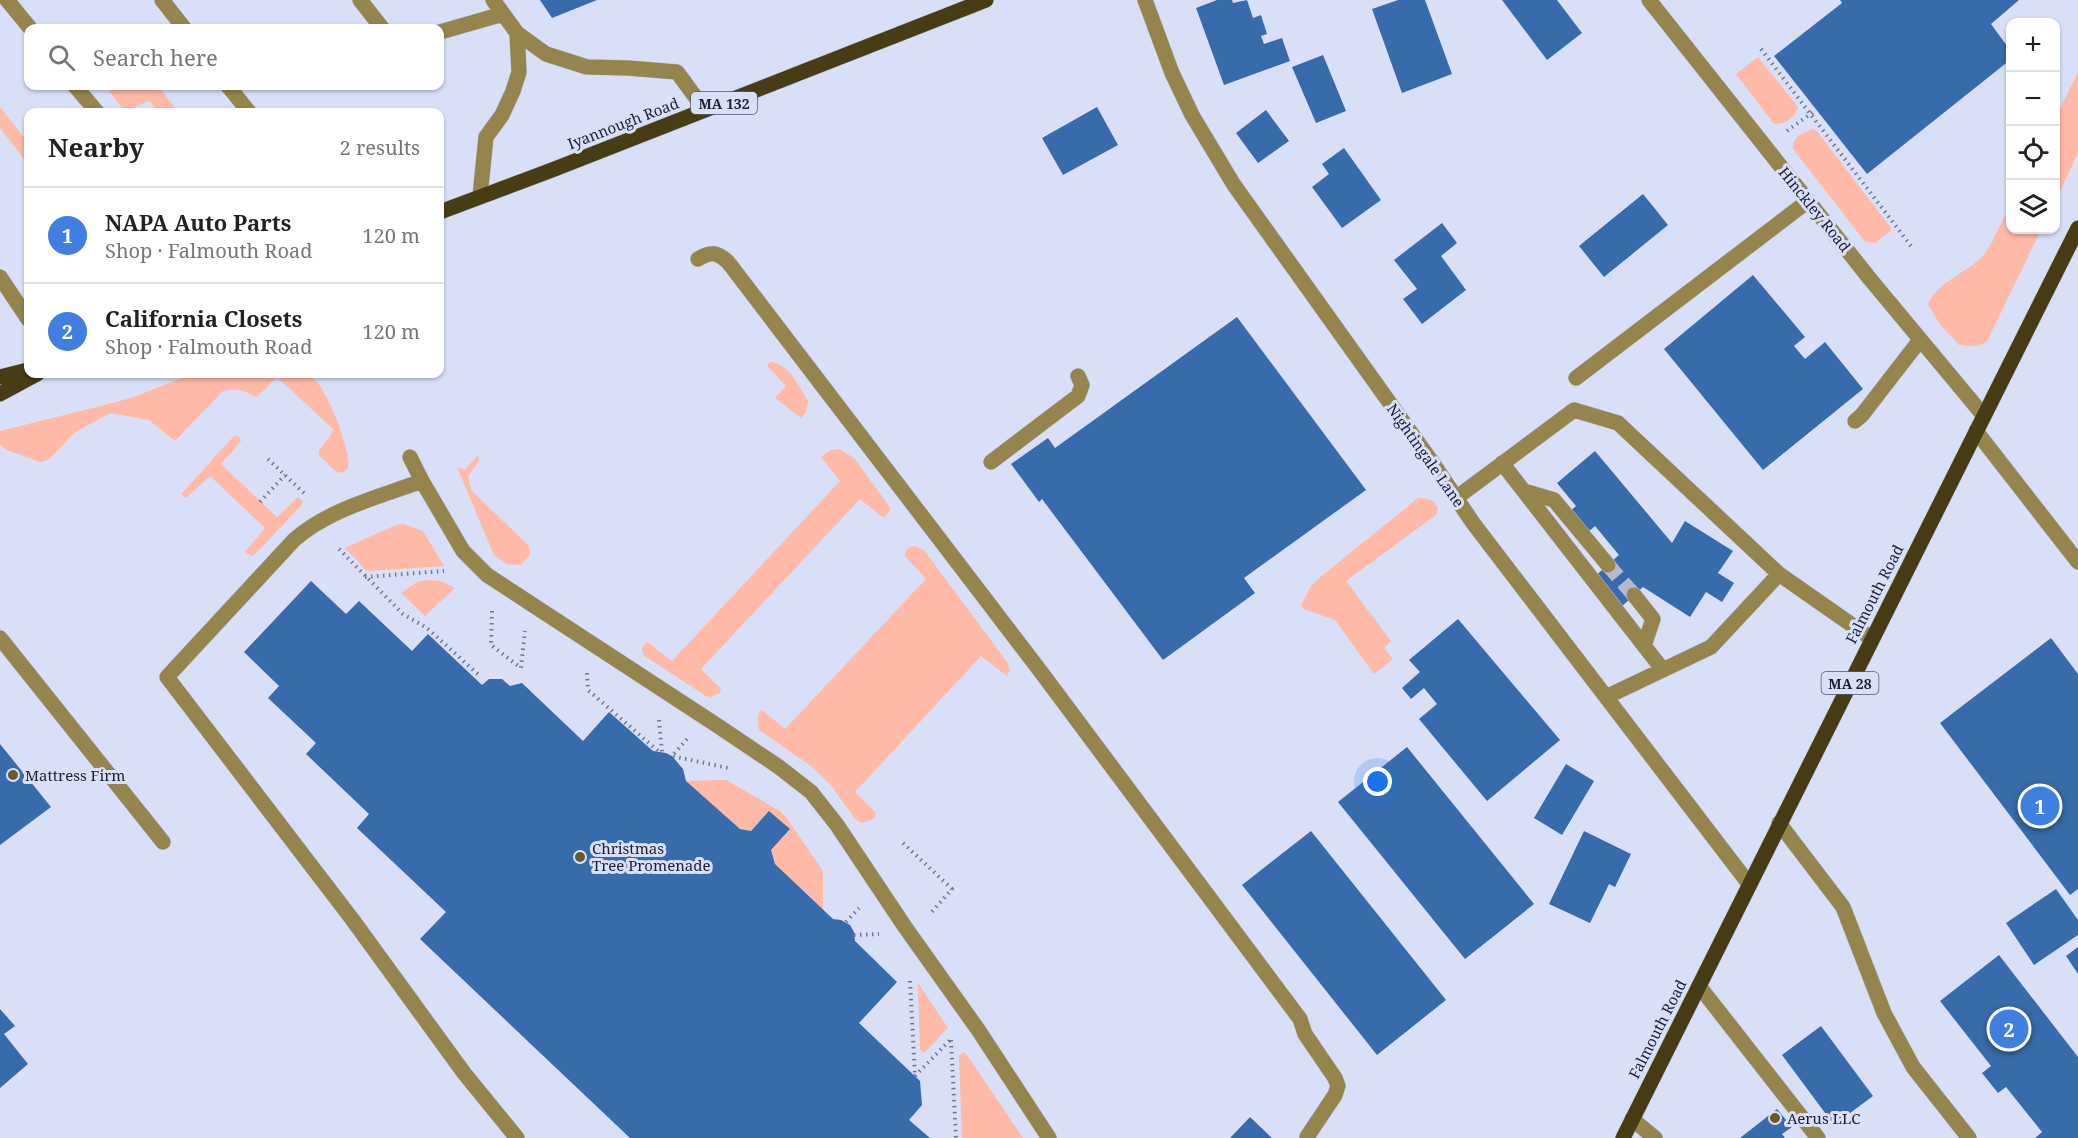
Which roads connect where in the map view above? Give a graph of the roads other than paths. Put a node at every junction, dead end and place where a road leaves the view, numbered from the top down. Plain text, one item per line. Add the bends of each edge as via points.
1 (8, 0) edge
2 (162, 0) edge
3 (360, 0) edge
4 (493, 0) edge
5 (986, 0) edge
6 (1145, 0) edge
7 (1649, 0) edge
8 (503, 14) junction
9 (27, 24) edge
10 (181, 24) edge
11 (379, 24) edge
12 (444, 31) edge
13 (517, 33) junction
14 (78, 90) edge
15 (231, 90) edge
16 (94, 108) edge
17 (246, 108) edge
18 (705, 110) junction
19 (480, 196) junction
20 (1808, 201) junction
21 (444, 210) edge
22 (2078, 228) edge
23 (698, 259) dead end
24 (0, 277) edge
25 (24, 314) edge
26 (1920, 340) junction
27 (24, 371) edge
28 (1078, 376) dead end
29 (0, 377) edge
30 (30, 378) edge
31 (1576, 378) dead end
32 (0, 394) edge
33 (1984, 416) junction
34 (1855, 421) dead end
35 (1976, 431) junction
36 (410, 457) dead end
37 (991, 462) dead end
38 (1502, 463) junction
39 (422, 481) junction
40 (1524, 491) junction
41 (1456, 498) junction
42 (2078, 562) edge
43 (1608, 565) tunnel mouth
44 (1779, 573) junction
45 (1634, 595) tunnel mouth
46 (0, 638) edge
47 (1872, 639) junction
48 (1644, 646) junction
49 (1663, 670) junction
50 (1606, 697) junction
51 (1779, 823) junction
52 (163, 842) dead end
53 (1749, 884) junction
54 (1699, 986) junction
55 (1632, 1119) junction
56 (1307, 1137) edge
57 (517, 1138) edge
58 (1049, 1138) edge
59 (1623, 1138) edge
60 (1655, 1138) edge
61 (1818, 1138) edge
62 (1970, 1138) edge

1 - 9 street
2 - 10 street
3 - 11 street
4 - 8 street
5 - 18 main road, Iyannough Road / MA 132
6 - 41 street, Nightingale Lane via 1192,115 1234,185
7 - 20 street, Hinckley Road
8 - 12 street
8 - 13 street
13 - 18 street via 546,54 587,67 677,72
13 - 19 street via 519,72 502,115 486,137
14 - 16 street
15 - 17 street
18 - 19 main road, Iyannough Road / MA 132
19 - 21 main road, Iyannough Road / MA 132
20 - 26 street, Hinckley Road
20 - 31 street
22 - 33 main road, Falmouth Road / MA 28
23 - 56 street via 709,253 720,254 728,262 1300,1019 1305,1034 1338,1086
24 - 25 street
26 - 33 street, Hinckley Road
26 - 34 street
27 - 29 main road
28 - 37 street via 1082,385 1078,396
30 - 32 main road
33 - 35 main road, Falmouth Road / MA 28
35 - 42 street
35 - 47 main road, Falmouth Road / MA 28
36 - 39 street
38 - 40 street
38 - 41 street
38 - 44 street via 1574,410 1618,423
39 - 57 street via 307,529 167,677 352,919 464,1074
39 - 58 street via 463,551 488,575 811,792
40 - 43 street via 1554,500
40 - 48 street
41 - 50 street, Nightingale Lane
44 - 47 street
44 - 49 street via 1711,646
45 - 48 street via 1653,618
46 - 52 street
47 - 51 main road, Falmouth Road / MA 28
48 - 49 street
49 - 50 street
50 - 53 street, Nightingale Lane
51 - 53 main road, Falmouth Road / MA 28
51 - 62 street via 1843,907 1884,1013 1913,1067
53 - 54 main road, Falmouth Road / MA 28
54 - 55 main road, Falmouth Road / MA 28
54 - 61 street
55 - 59 main road, Falmouth Road / MA 28
55 - 60 street

